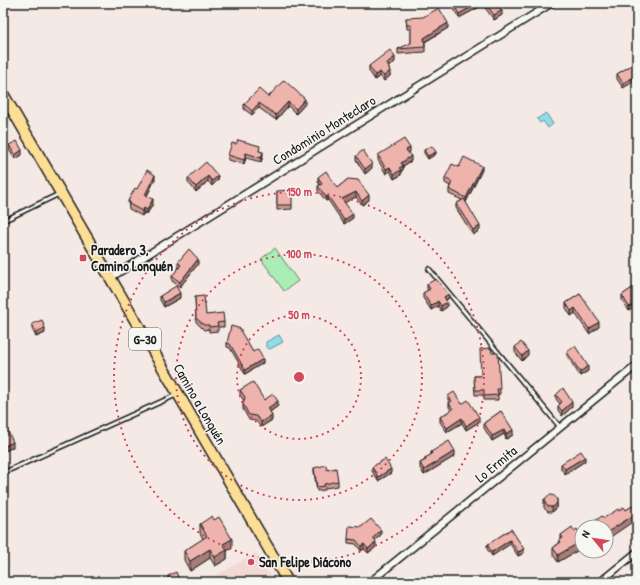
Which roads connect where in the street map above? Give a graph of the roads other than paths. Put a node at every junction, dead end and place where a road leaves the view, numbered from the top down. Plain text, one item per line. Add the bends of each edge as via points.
1 (552, 3) edge
2 (3, 94) edge
3 (61, 194) junction
4 (3, 221) edge
5 (429, 269) dead end
6 (110, 278) junction
7 (637, 365) edge
8 (177, 394) junction
9 (560, 427) junction
10 (3, 473) edge
11 (637, 552) edge
12 (288, 582) edge
13 (370, 582) edge
14 (600, 582) edge

1 - 6 street, Condominio Monteclaro
2 - 3 main road, Camino a Lonquén / G-30
3 - 4 lane
3 - 6 main road, Camino a Lonquén / G-30
5 - 9 lane
6 - 8 main road, Camino a Lonquén / G-30
7 - 9 street, Lo Ermita
8 - 10 lane
8 - 12 main road, Camino a Lonquén / G-30
9 - 13 street, Lo Ermita
11 - 14 street

